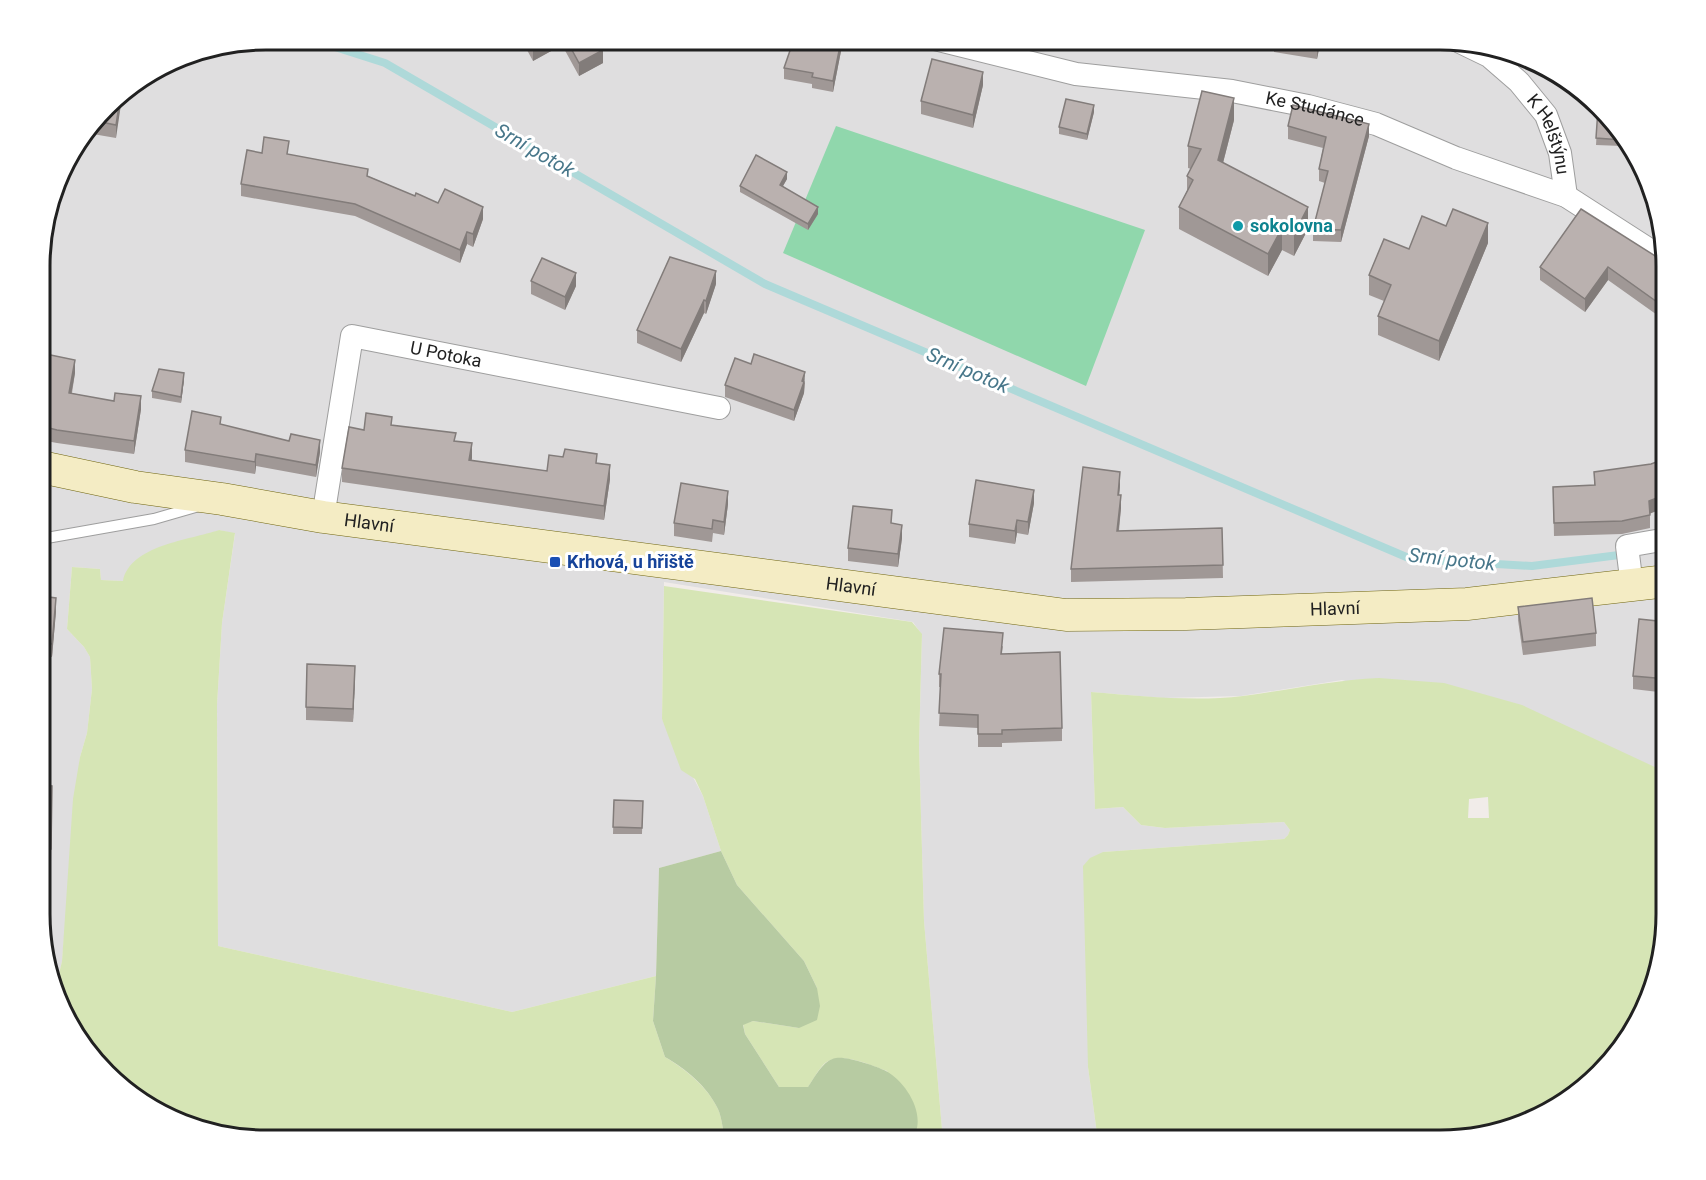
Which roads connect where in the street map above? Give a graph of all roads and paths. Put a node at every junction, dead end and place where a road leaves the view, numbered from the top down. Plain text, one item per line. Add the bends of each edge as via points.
1 (979, 50) edge
2 (1487, 55) edge
3 (1566, 196) junction
4 (1656, 254) edge
5 (719, 408) dead end
6 (50, 469) edge
7 (222, 499) junction
8 (323, 517) junction
9 (50, 537) edge
10 (1656, 541) edge
11 (1631, 577) junction
12 (1656, 580) edge

1 - 3 street, Ke Studánce via 1076,74 1232,91 1308,106 1376,124 1456,158
2 - 3 street, K Helštýnu via 1519,82 1546,115 1560,153
3 - 4 street, Ke Studánce
5 - 8 street, U Potoka via 352,336
6 - 7 street, Hlavní via 135,487
7 - 8 street, Hlavní
7 - 9 lane via 154,519
8 - 11 street, Hlavní via 1066,615 1467,604
10 - 11 street via 1627,546
11 - 12 street, Hlavní

